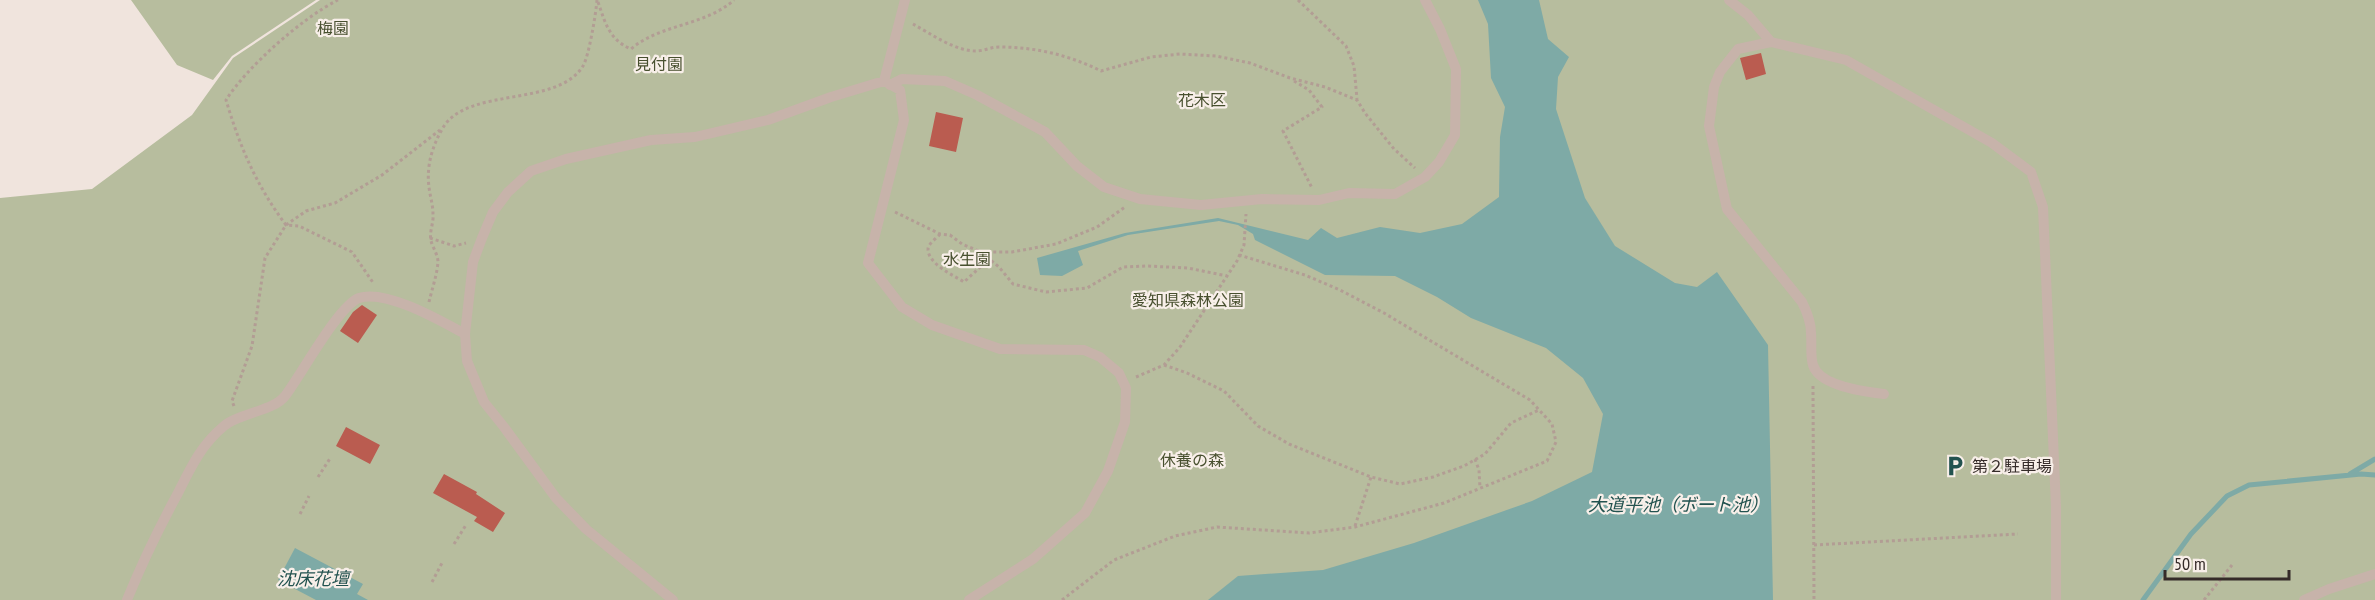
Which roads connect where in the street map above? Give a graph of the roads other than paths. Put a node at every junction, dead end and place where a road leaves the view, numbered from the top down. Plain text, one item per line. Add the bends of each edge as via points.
1 (905, 0) edge
2 (1425, 0) edge
3 (1729, 0) edge
4 (1770, 42) junction
5 (887, 83) junction
6 (465, 334) junction
7 (1884, 394) dead end
8 (2375, 574) edge
9 (127, 600) edge
10 (673, 600) edge
11 (969, 600) edge
12 (2056, 600) edge
13 (2304, 600) edge

1 - 5 lane
2 - 5 lane via 1456,69 1455,135 1425,177 1395,194 1349,193 1319,200 1201,205 1140,199 1104,187 1077,166 1045,132 977,95 945,81
3 - 4 lane via 1748,15
4 - 7 lane via 1738,49 1714,87 1709,126 1727,208 1802,302 1809,316 1816,372 1836,384
4 - 12 lane via 1846,60 1992,143 2031,172 2043,207 2056,507
5 - 6 lane via 831,97 768,120 695,137 651,140 531,171 493,212 482,238 473,262
5 - 11 lane via 900,90 904,120 868,263 902,307 932,325 1000,348 1084,350 1119,373 1126,388 1125,422 1108,471 1084,513 1033,559
6 - 9 lane via 426,312 384,298 359,298 317,347 284,399 226,424 210,439 191,465 152,538
6 - 10 lane via 467,361 484,402 556,498 586,529
8 - 13 lane

